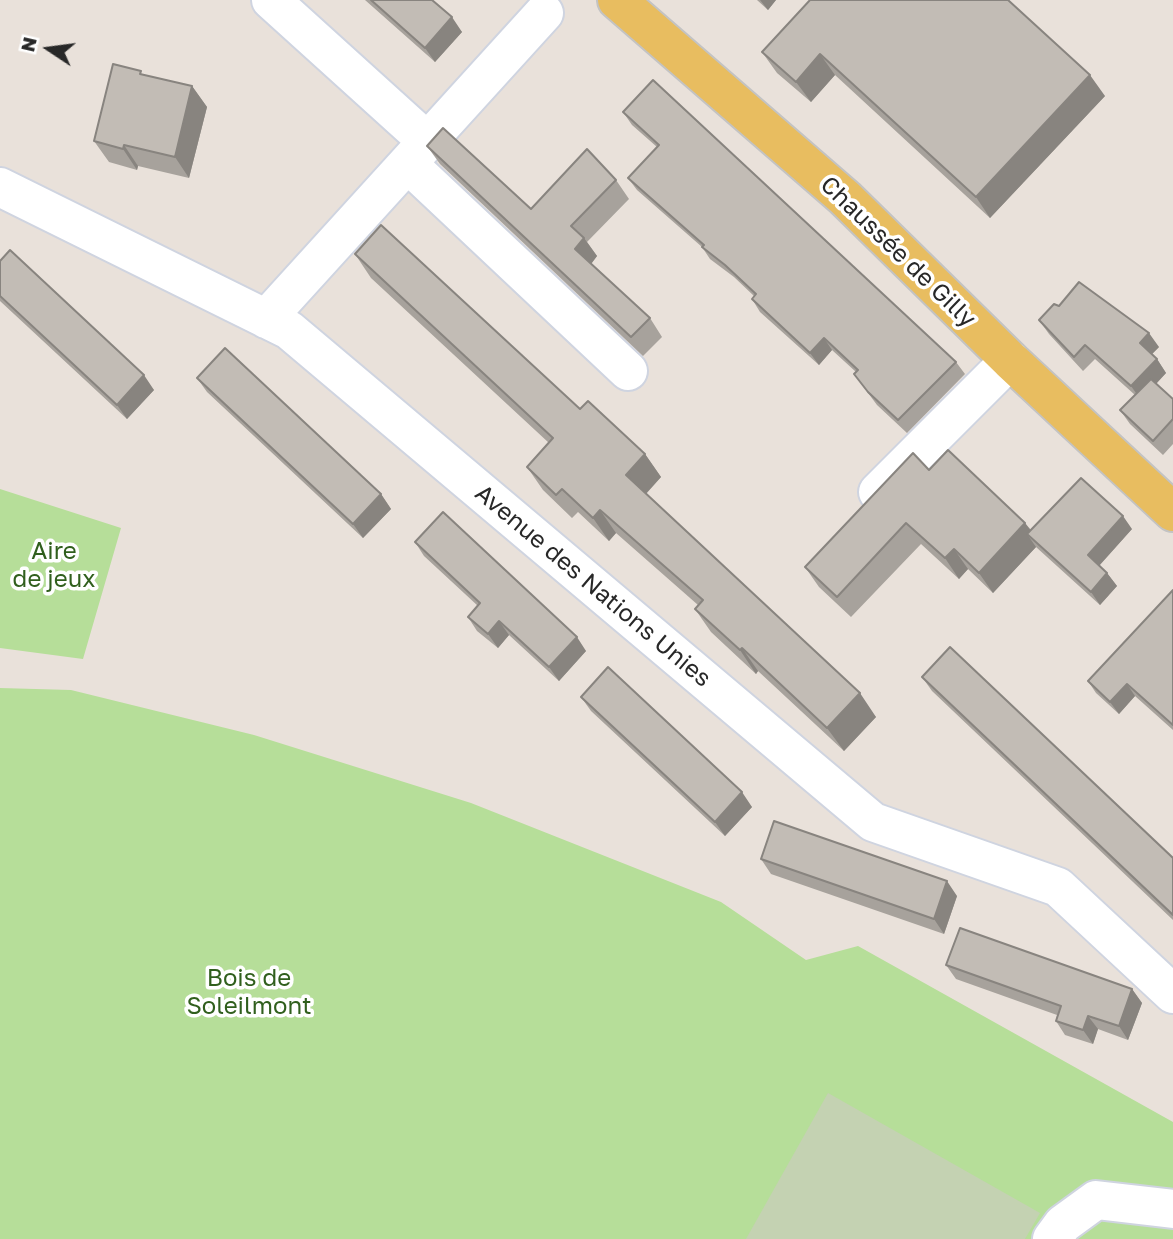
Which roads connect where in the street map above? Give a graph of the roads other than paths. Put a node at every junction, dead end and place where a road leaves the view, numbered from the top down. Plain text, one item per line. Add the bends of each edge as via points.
1 (271, 0) edge
2 (617, 0) edge
3 (544, 13) dead end
4 (418, 153) junction
5 (0, 187) edge
6 (266, 319) junction
7 (1010, 360) junction
8 (628, 371) dead end
9 (859, 511) edge
10 (1173, 512) edge
11 (1173, 994) edge
12 (1173, 1209) edge
13 (1052, 1239) edge

1 - 4 street
2 - 7 main road, Chaussée de Gilly via 845,198
3 - 4 street
4 - 6 street
4 - 8 street
5 - 6 street, Avenue des Nations Unies
6 - 11 street, Avenue des Nations Unies via 289,330 873,822 1058,887
7 - 9 street
7 - 10 main road, Chaussée de Gilly
12 - 13 street via 1096,1200 1063,1224

